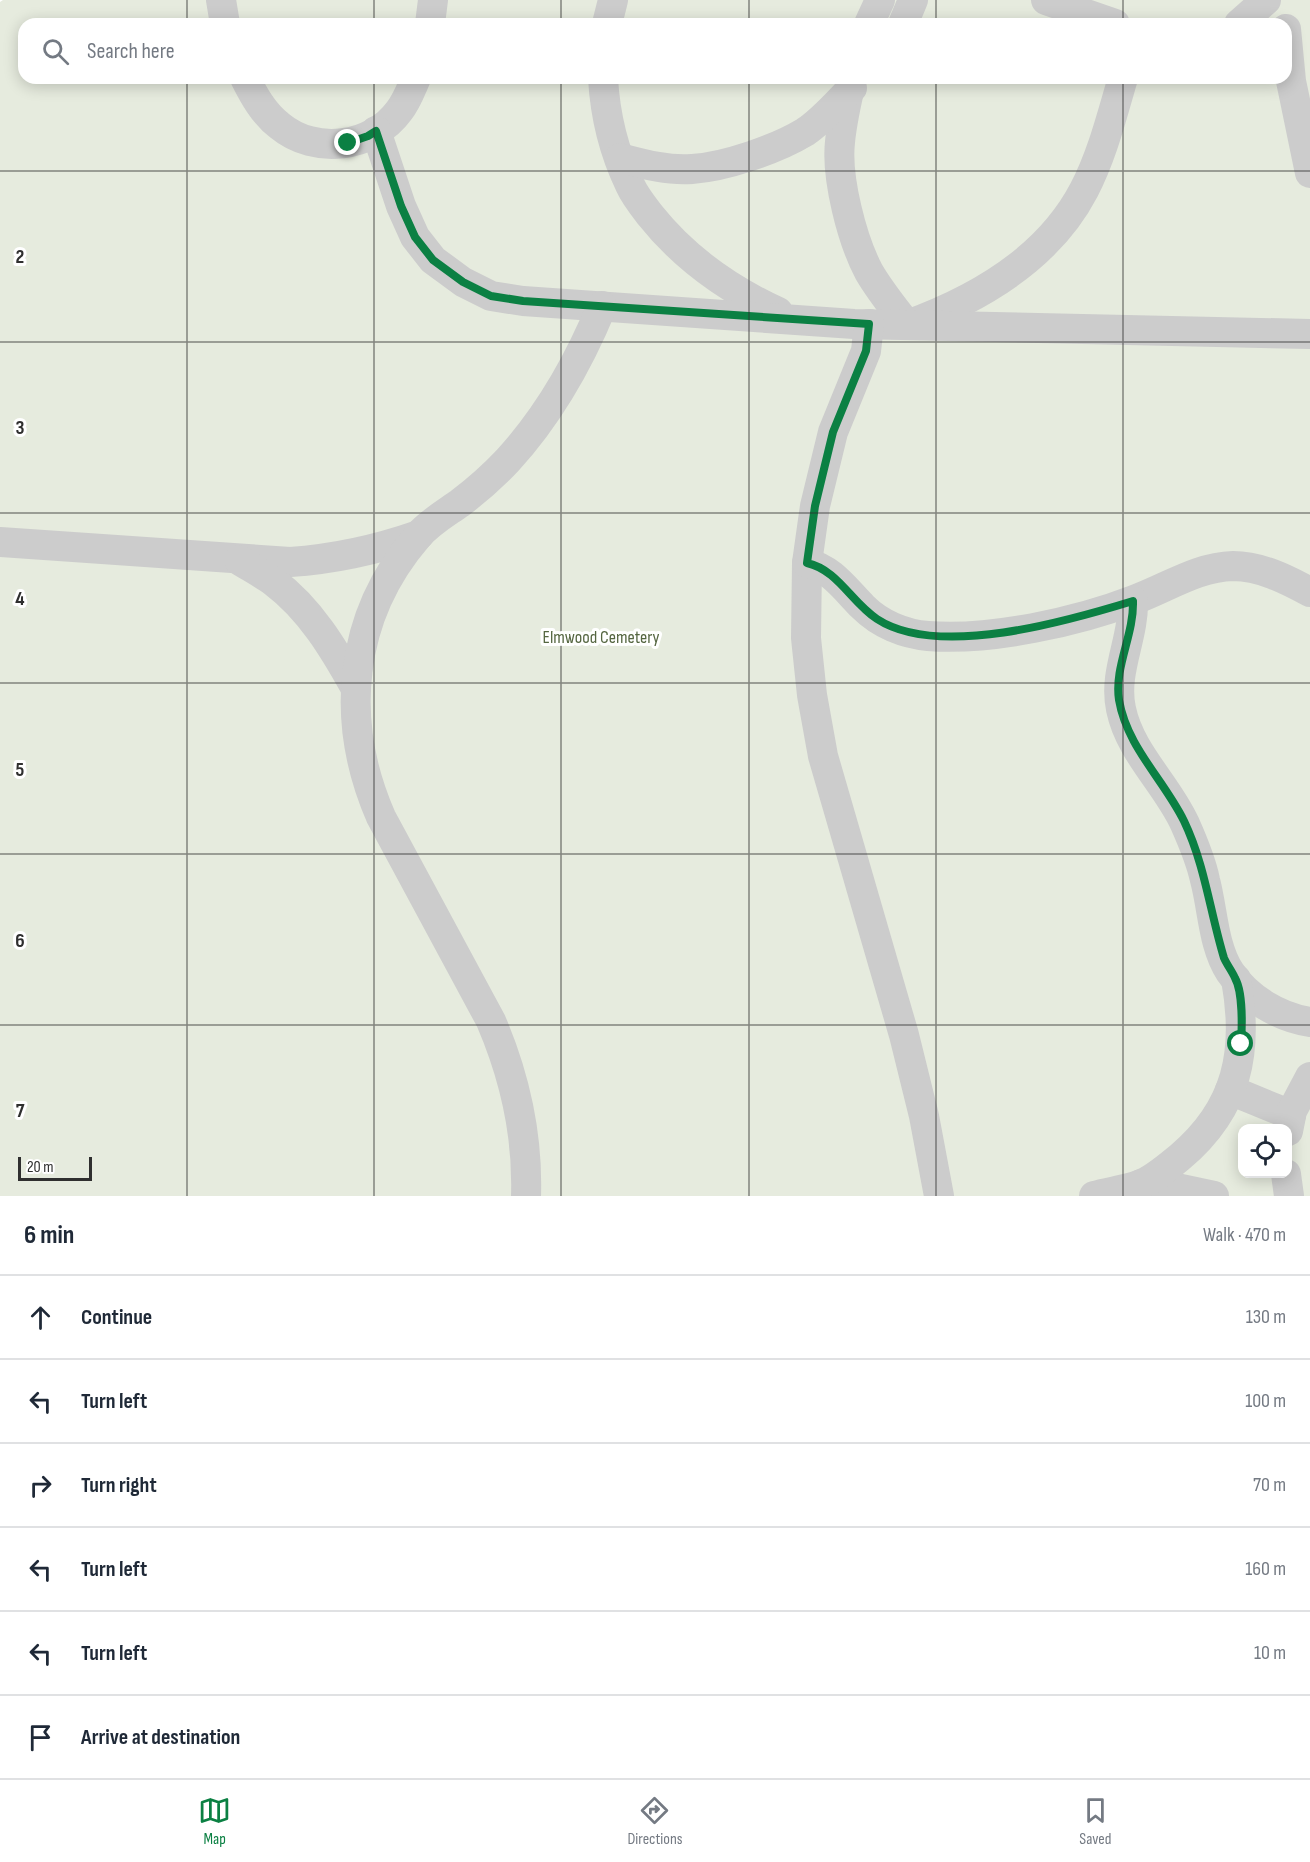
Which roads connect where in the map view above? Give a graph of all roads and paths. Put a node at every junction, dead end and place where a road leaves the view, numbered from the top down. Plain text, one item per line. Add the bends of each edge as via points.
1 (221, 0) edge
2 (433, 0) edge
3 (613, 0) edge
4 (880, 0) edge
5 (913, 0) edge
6 (1046, 0) edge
7 (1266, 0) edge
8 (1282, 0) edge
9 (224, 18) edge
10 (431, 18) edge
11 (608, 18) edge
12 (872, 18) edge
13 (906, 18) edge
14 (1098, 18) edge
15 (1247, 18) edge
16 (1285, 18) edge
17 (1292, 60) edge
18 (1296, 82) edge
19 (249, 84) edge
20 (414, 84) edge
21 (604, 84) edge
22 (852, 84) edge
23 (854, 84) edge
24 (1121, 84) edge
25 (376, 131) junction
26 (802, 133) junction
27 (839, 152) junction
28 (620, 158) junction
29 (1310, 173) edge
30 (602, 306) junction
31 (793, 319) junction
32 (869, 324) junction
33 (907, 325) junction
34 (1310, 334) edge
35 (418, 535) junction
36 (0, 542) edge
37 (236, 558) junction
38 (807, 563) junction
39 (1310, 592) edge
40 (1133, 601) junction
41 (356, 687) junction
42 (1236, 979) junction
43 (1310, 1022) edge
44 (1310, 1077) edge
45 (1230, 1090) junction
46 (1289, 1123) edge
47 (1287, 1178) edge
48 (1141, 1184) junction
49 (526, 1196) edge
50 (939, 1196) edge
51 (1094, 1196) edge
52 (1214, 1196) edge
53 (1289, 1196) edge

1 - 9 lane
2 - 10 lane
3 - 11 lane
4 - 12 lane
5 - 13 lane
6 - 14 lane
7 - 15 lane
8 - 16 lane
17 - 18 lane
18 - 29 lane
19 - 25 lane via 265,112 296,136 330,145 348,143
20 - 25 lane via 399,112
21 - 28 lane
22 - 26 lane via 834,107
23 - 27 lane
24 - 33 lane via 1085,189 1040,249 990,286
25 - 30 lane via 401,206 415,237 433,260 491,296
26 - 27 lane via 820,138
26 - 28 lane via 745,158 692,169
27 - 33 lane via 856,242 869,272
28 - 31 lane via 630,186 644,207 681,248 730,288
30 - 31 lane
30 - 35 lane via 567,380 531,432 486,481
31 - 32 lane
32 - 33 lane
32 - 38 lane via 866,351 833,432 815,506
33 - 34 lane
35 - 37 lane via 327,559 290,562
35 - 41 lane via 372,613 361,644
36 - 37 lane
37 - 41 lane via 275,583 301,607 336,652
38 - 40 lane via 831,573 877,619 927,636 1011,631 1077,618
38 - 50 lane via 807,655 823,756 904,1035
39 - 40 lane via 1267,572 1234,566 1200,572
40 - 42 lane via 1131,630 1119,681 1125,723 1185,823 1201,863 1224,958
41 - 49 lane via 360,753 371,795 504,1050 522,1116
42 - 43 lane via 1252,997 1268,1007
42 - 45 lane via 1242,1027 1237,1070
44 - 46 lane
45 - 46 lane
45 - 48 lane via 1223,1108 1200,1139
47 - 53 lane
48 - 51 lane
48 - 52 lane

